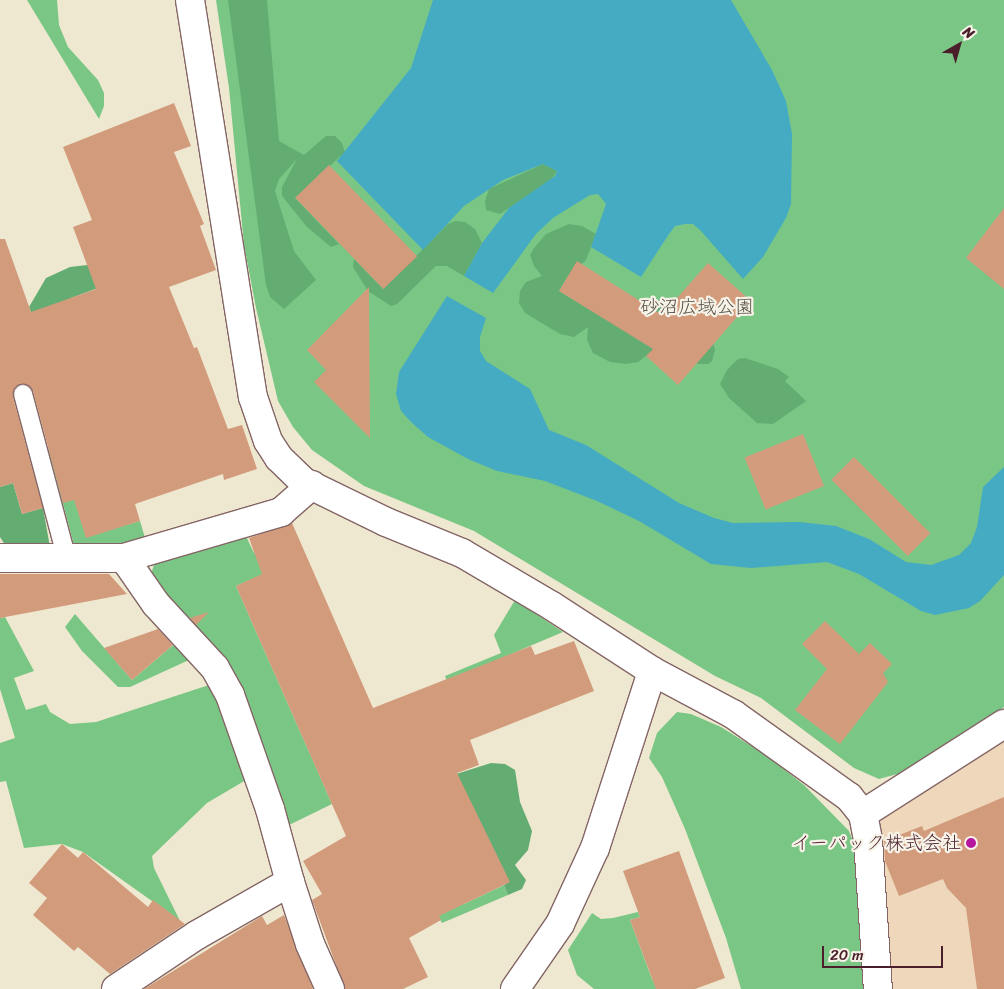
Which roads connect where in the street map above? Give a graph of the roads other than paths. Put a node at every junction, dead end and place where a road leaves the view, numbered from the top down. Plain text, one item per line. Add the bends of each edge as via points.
1 (190, 0) edge
2 (23, 394) dead end
3 (312, 485) junction
4 (0, 558) edge
5 (67, 558) junction
6 (124, 558) junction
7 (652, 671) junction
8 (1004, 724) edge
9 (863, 814) junction
10 (290, 882) junction
11 (116, 989) edge
12 (330, 989) edge
13 (515, 989) edge
14 (878, 989) edge

1 - 3 street via 253,397 268,441 293,472
2 - 5 lane
3 - 6 street via 281,512
3 - 7 street via 484,565
4 - 5 street
5 - 6 street
6 - 10 street via 156,604 223,680 247,740
7 - 9 street via 733,714 824,777 850,797
7 - 13 street via 595,848 560,924
8 - 9 street
9 - 14 street via 872,873
10 - 11 street via 196,935
10 - 12 street via 310,944

